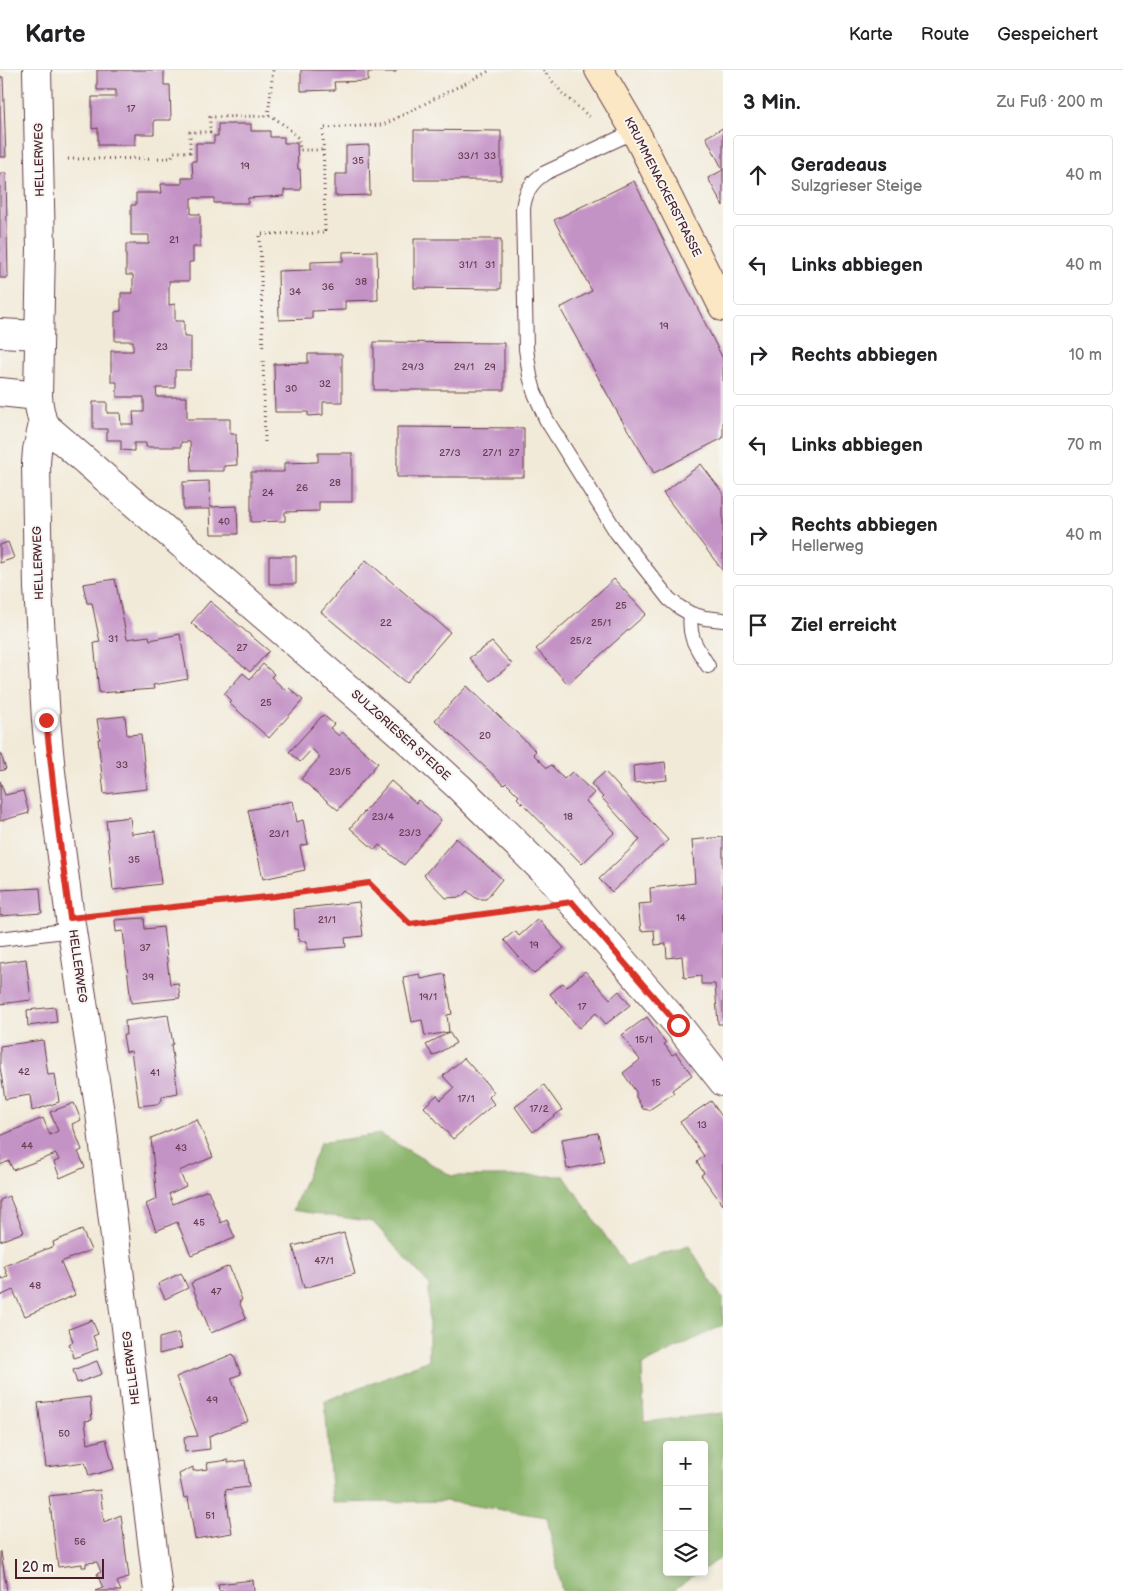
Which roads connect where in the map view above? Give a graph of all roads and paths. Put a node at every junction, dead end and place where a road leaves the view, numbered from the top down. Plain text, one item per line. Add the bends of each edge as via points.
1 (38, 70) edge
2 (273, 70) edge
3 (491, 70) edge
4 (544, 70) edge
5 (599, 70) edge
6 (268, 116) junction
7 (626, 135) junction
8 (324, 150) junction
9 (40, 159) junction
10 (723, 307) edge
11 (0, 333) edge
12 (38, 335) junction
13 (0, 392) edge
14 (38, 396) junction
15 (43, 424) junction
16 (265, 442) dead end
17 (691, 614) junction
18 (723, 620) edge
19 (708, 666) dead end
20 (572, 902) junction
21 (72, 924) junction
22 (0, 939) edge
23 (723, 1082) edge
24 (158, 1591) edge

1 - 9 street, HELLERWEG
2 - 6 path
3 - 8 path via 383,125 324,128
4 - 7 path via 564,95
5 - 7 main road, KRUMMENACKERSTRASSE
6 - 8 path via 288,128 299,140 300,150
6 - 9 path via 210,117 210,132 190,132 190,152 174,152 170,158
7 - 10 main road, KRUMMENACKERSTRASSE
7 - 17 lane via 545,173 526,192 523,209 528,363 534,391 546,419 618,533 669,599
8 - 16 path via 325,233 260,234
9 - 12 street, HELLERWEG
11 - 12 street
12 - 14 street, HELLERWEG
13 - 14 street
14 - 15 street, HELLERWEG
15 - 20 street, SULZGRIESER STEIGE via 432,762 524,850
15 - 21 street, HELLERWEG via 36,473 39,607 51,772
17 - 18 lane
17 - 19 lane via 692,638
20 - 21 path via 410,924 369,883
20 - 23 street, SULZGRIESER STEIGE
21 - 22 lane
21 - 24 street, HELLERWEG via 100,1114

